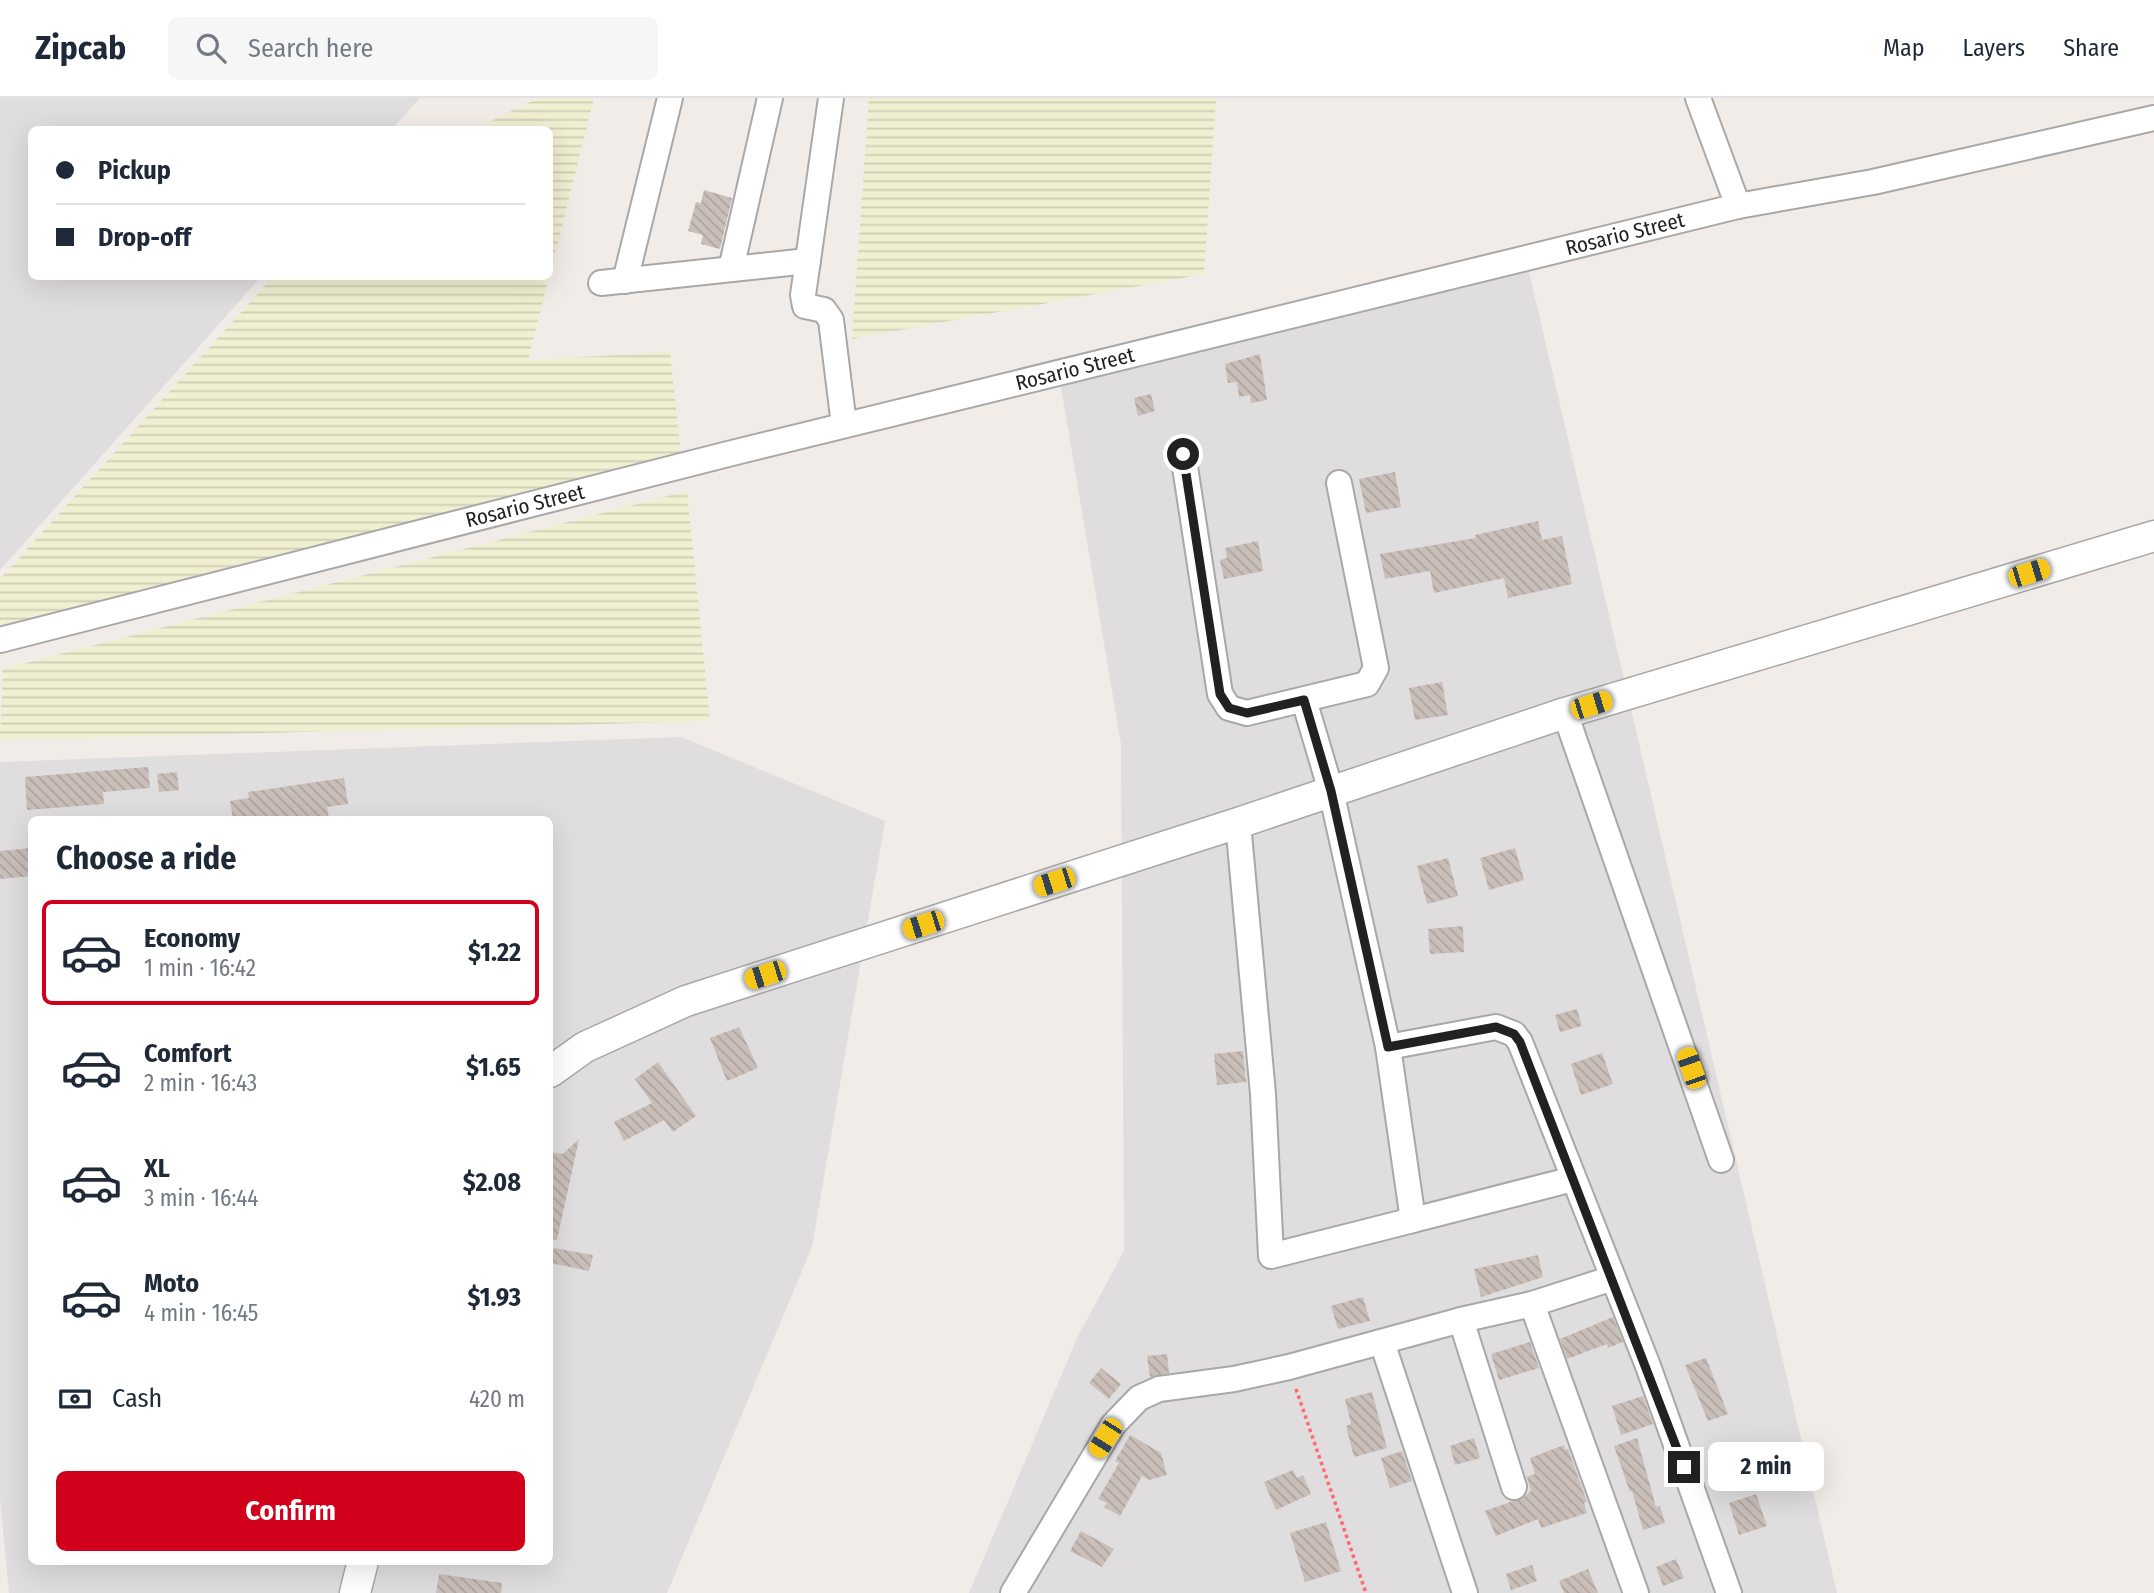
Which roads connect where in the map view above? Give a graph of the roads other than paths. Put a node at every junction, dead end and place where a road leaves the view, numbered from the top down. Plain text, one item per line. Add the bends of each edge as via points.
1 (670, 98) edge
2 (770, 98) edge
3 (831, 98) edge
4 (1698, 98) edge
5 (2154, 118) edge
6 (1738, 206) junction
7 (808, 261) junction
8 (731, 269) junction
9 (844, 425) junction
10 (1183, 454) dead end
11 (1339, 483) dead end
12 (2154, 536) edge
13 (0, 640) edge
14 (1304, 700) junction
15 (1566, 713) junction
16 (1331, 791) junction
17 (1238, 823) junction
18 (1388, 1047) junction
19 (553, 1070) edge
20 (1721, 1160) dead end
21 (1573, 1179) junction
22 (1413, 1220) junction
23 (1613, 1278) junction
24 (1532, 1304) junction
25 (1461, 1320) junction
26 (1382, 1342) junction
27 (1514, 1488) dead end
28 (362, 1565) edge
29 (355, 1593) edge
30 (1013, 1593) edge
31 (1465, 1593) edge
32 (1636, 1593) edge
33 (1730, 1593) edge

1 - 8 street via 613,282
2 - 8 street
3 - 7 street
4 - 6 street
5 - 6 street, Rosario Street via 1873,182
6 - 9 street, Rosario Street
7 - 8 street
7 - 9 street via 805,306 824,310 831,320
9 - 13 street, Rosario Street
10 - 14 street via 1220,694 1229,708 1247,713
11 - 14 street via 1376,668 1367,684
12 - 15 street
14 - 16 street
15 - 16 street
15 - 20 street
16 - 17 street
16 - 18 street
17 - 19 street via 686,1001 585,1047
17 - 22 street via 1264,1094 1271,1256
18 - 21 street via 1496,1027 1514,1034
18 - 22 street
21 - 22 street
21 - 23 street
23 - 24 street
23 - 33 street
24 - 25 street
24 - 32 street
25 - 26 street
25 - 27 street
26 - 30 street via 1234,1379 1159,1388 1139,1398 1113,1425
26 - 31 street
28 - 29 street

